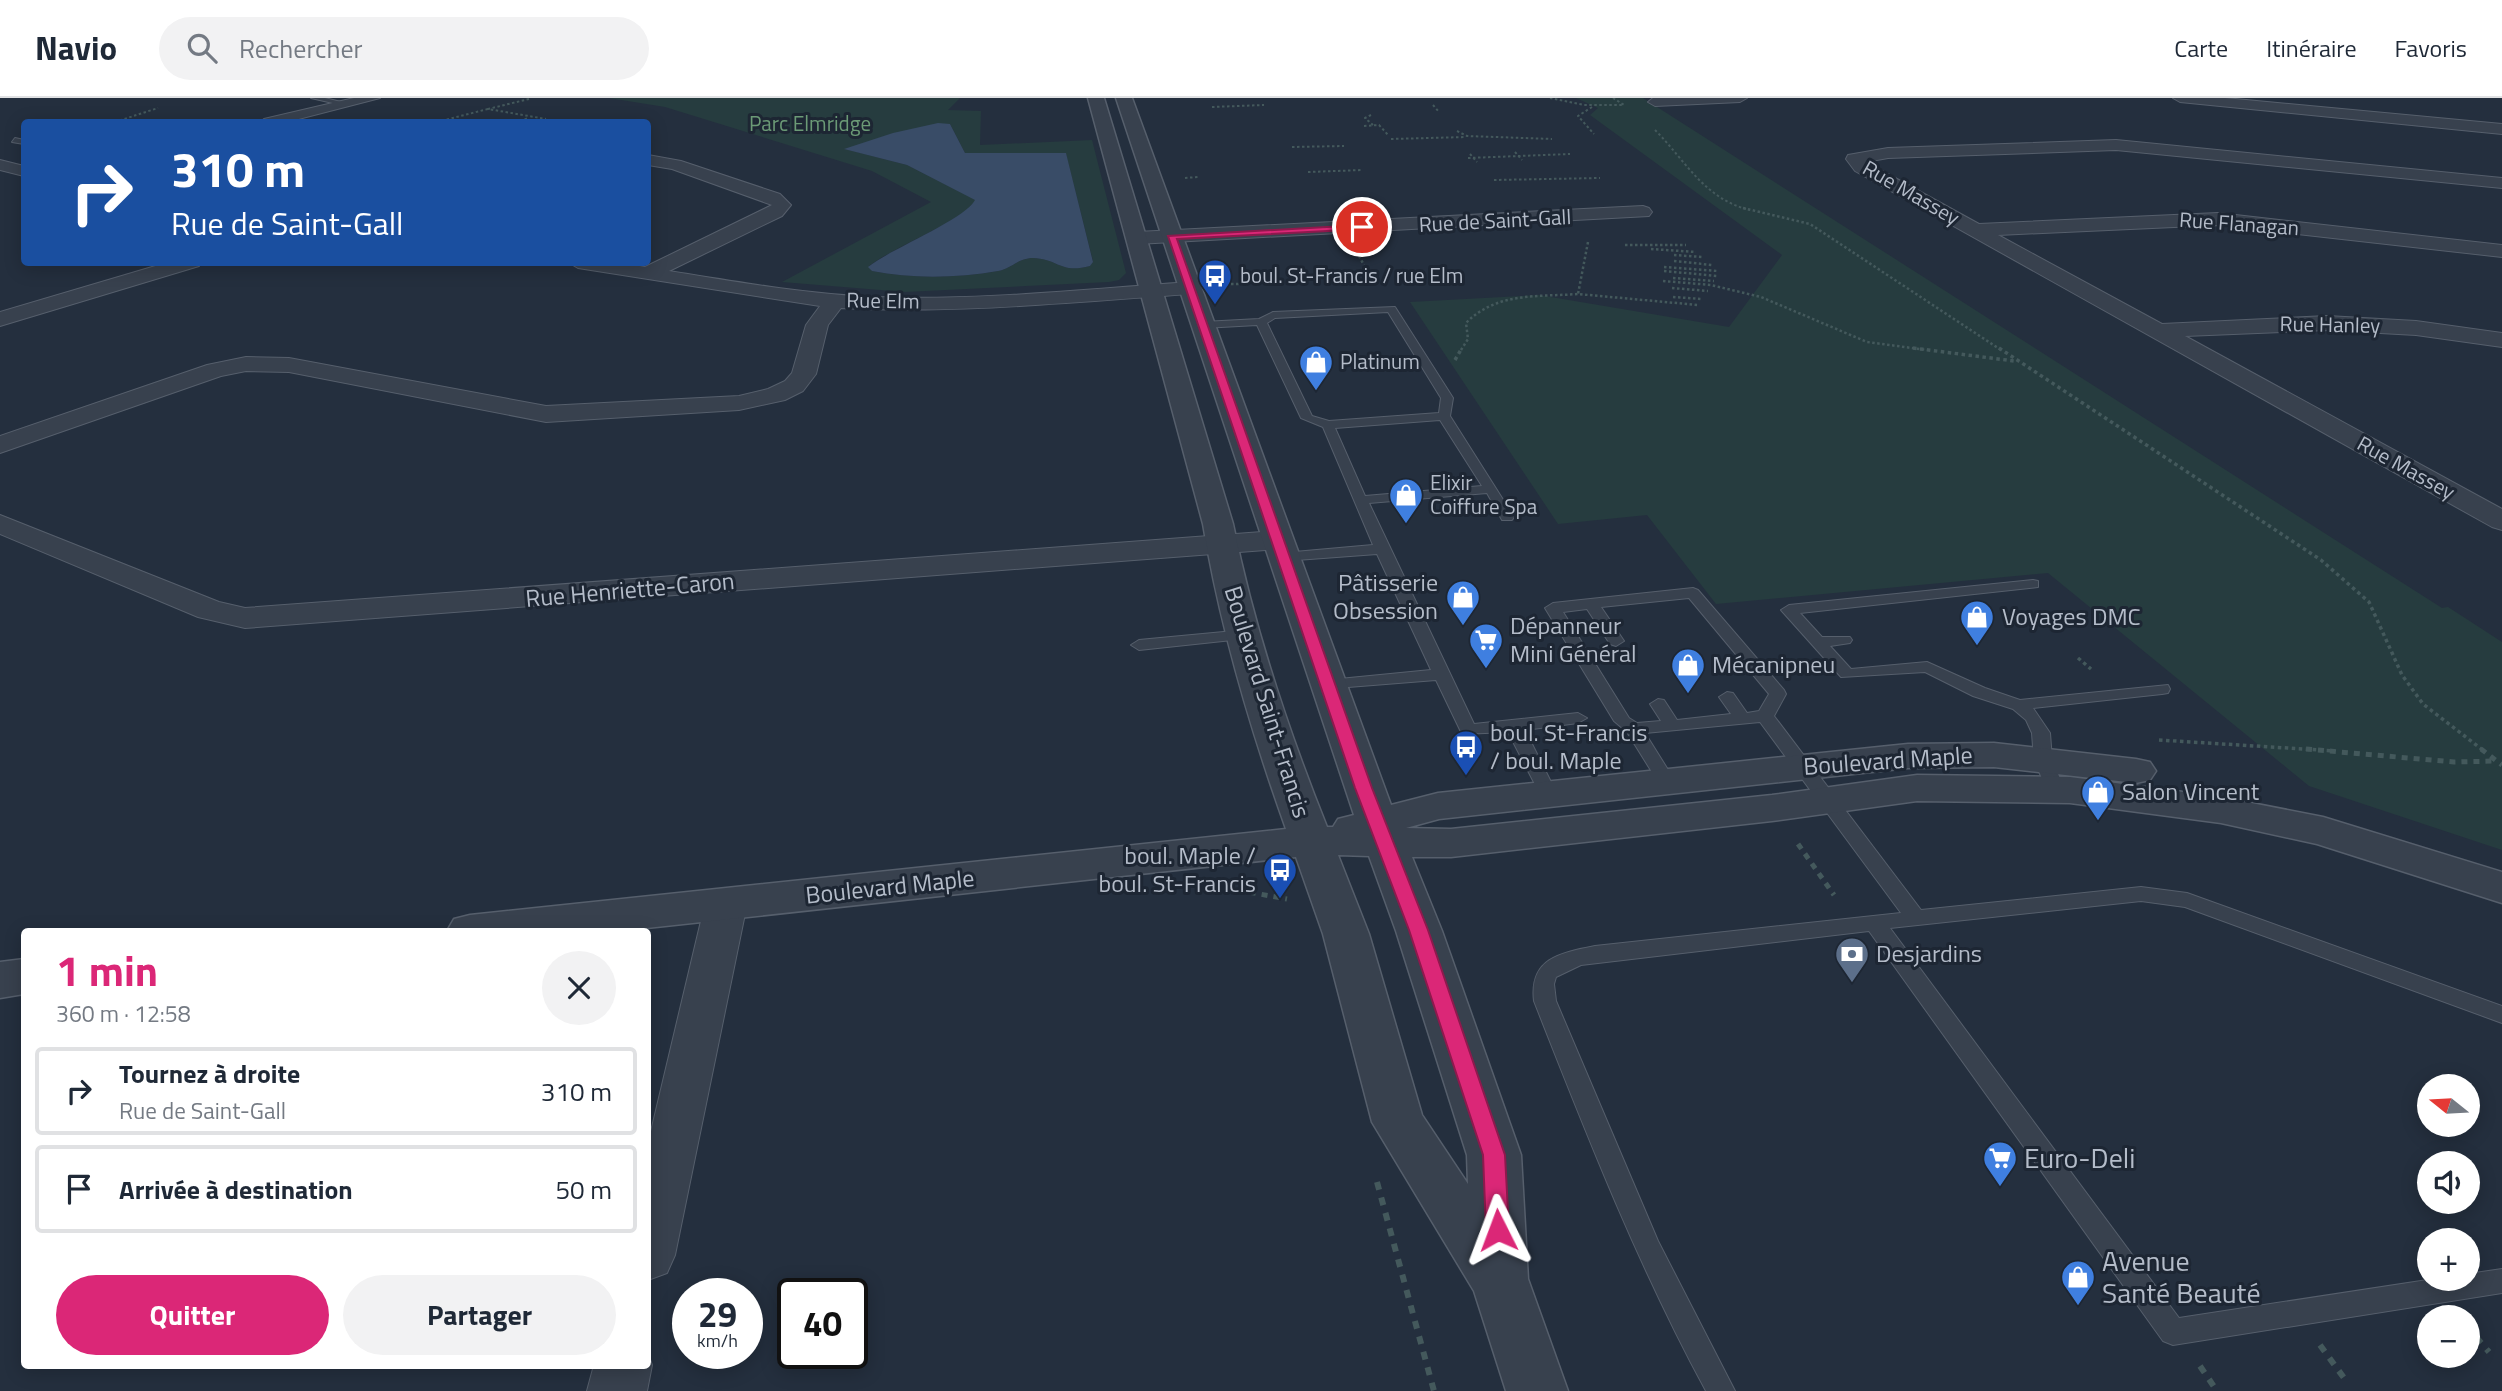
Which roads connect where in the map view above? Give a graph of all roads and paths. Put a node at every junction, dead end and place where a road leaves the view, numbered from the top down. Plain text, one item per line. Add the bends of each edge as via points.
1 (314, 98) edge
2 (373, 98) edge
3 (1096, 98) edge
4 (1124, 98) edge
5 (1550, 98) edge
6 (1613, 98) edge
7 (1740, 98) edge
8 (2180, 98) edge
9 (529, 99) edge
10 (1655, 102) dead end
11 (346, 104) junction
12 (1433, 105) dead end
13 (1624, 105) junction
14 (1264, 106) dead end
15 (1599, 106) junction
16 (1212, 107) dead end
17 (158, 108) dead end
18 (488, 109) junction
19 (1632, 110) dead end
20 (524, 111) dead end
21 (1439, 112) dead end
22 (514, 114) junction
23 (1371, 115) dead end
24 (508, 116) dead end
25 (551, 116) dead end
26 (534, 117) junction
27 (541, 118) junction
28 (125, 119) edge
29 (282, 119) edge
30 (449, 119) edge
31 (526, 119) edge
32 (546, 119) dead end
33 (1364, 125) dead end
34 (1373, 125) junction
35 (1652, 127) dead end
36 (2502, 129) edge
37 (1457, 131) dead end
38 (1594, 134) dead end
39 (1467, 136) junction
40 (15, 139) dead end
41 (1552, 139) dead end
42 (21, 141) edge
43 (1344, 146) dead end
44 (1292, 147) dead end
45 (1515, 152) dead end
46 (1470, 154) dead end
47 (1570, 154) dead end
48 (1519, 156) junction
49 (1468, 158) dead end
50 (1474, 158) junction
51 (1522, 160) dead end
52 (651, 161) edge
53 (1477, 162) dead end
54 (0, 165) edge
55 (21, 170) edge
56 (1363, 170) dead end
57 (1308, 172) dead end
58 (1600, 178) dead end
59 (1494, 180) dead end
60 (2502, 183) edge
61 (1643, 212) dead end
62 (1976, 230) junction
63 (1172, 236) junction
64 (1137, 238) junction
65 (1600, 243) dead end
66 (1624, 244) dead end
67 (1686, 245) dead end
68 (1648, 246) junction
69 (2502, 251) edge
70 (1696, 252) dead end
71 (1674, 255) dead end
72 (1702, 257) dead end
73 (1674, 261) dead end
74 (1712, 265) dead end
75 (179, 266) edge
76 (603, 266) edge
77 (1664, 269) dead end
78 (648, 273) junction
79 (1718, 273) dead end
80 (1673, 278) dead end
81 (1663, 281) dead end
82 (1714, 281) dead end
83 (1190, 288) junction
84 (1672, 288) dead end
85 (1151, 290) junction
86 (1707, 291) dead end
87 (1578, 294) junction
88 (1673, 297) dead end
89 (1702, 299) dead end
90 (835, 301) junction
91 (1698, 305) dead end
92 (0, 320) edge
93 (1261, 322) junction
94 (1203, 325) junction
95 (2158, 331) junction
96 (2502, 340) edge
97 (2016, 361) junction
98 (1435, 380) junction
99 (1444, 416) junction
100 (1328, 425) junction
101 (0, 445) edge
102 (1492, 489) junction
103 (1361, 500) junction
104 (1507, 517) dead end
105 (2502, 521) edge
106 (0, 524) edge
107 (1222, 544) junction
108 (1280, 548) junction
109 (1382, 549) junction
110 (2033, 584) dead end
111 (1591, 604) junction
112 (1245, 635) junction
113 (1844, 640) dead end
114 (1616, 641) dead end
115 (1818, 642) junction
116 (1139, 645) dead end
117 (1442, 674) junction
118 (1329, 685) junction
119 (2162, 689) dead end
120 (1727, 697) dead end
121 (1658, 704) dead end
122 (2019, 705) junction
123 (1765, 716) junction
124 (1578, 718) dead end
125 (1742, 718) junction
126 (1514, 726) junction
127 (1672, 726) junction
128 (1634, 729) junction
129 (2155, 740) dead end
130 (2499, 763) edge
131 (1803, 767) junction
132 (2050, 775) junction
133 (1666, 781) junction
134 (1548, 794) junction
135 (1828, 800) junction
136 (1382, 832) junction
137 (1310, 841) junction
138 (1798, 844) dead end
139 (2502, 862) edge
140 (2502, 888) edge
141 (726, 904) junction
142 (1916, 918) junction
143 (1864, 923) junction
144 (498, 928) edge
145 (21, 977) edge
146 (0, 980) edge
147 (2502, 1015) edge
148 (651, 1242) edge
149 (1500, 1280) junction
150 (2502, 1281) edge
151 (2480, 1341) edge
152 (2490, 1352) dead end
153 (2328, 1355) dead end
154 (622, 1369) edge
155 (2205, 1373) dead end
156 (2344, 1378) dead end
157 (617, 1391) edge
158 (1537, 1391) edge
159 (1721, 1391) edge
160 (2217, 1391) edge

1 - 11 lane
2 - 11 street
3 - 64 street, Boulevard Saint-Francis
4 - 63 street, Boulevard Saint-Francis
5 - 15 path
6 - 13 path
7 - 10 street
8 - 36 street
9 - 18 path
11 - 29 street
12 - 21 path
13 - 15 path
13 - 19 path
14 - 16 path
15 - 38 path via 1578,116
17 - 28 path
18 - 22 path
18 - 30 path
20 - 22 path
22 - 24 path
22 - 26 path
23 - 34 path via 1365,118
25 - 27 path
26 - 27 path
26 - 31 path
27 - 32 path
33 - 34 path
34 - 39 path via 1379,125 1390,138
35 - 97 path via 1718,198 1810,224
37 - 39 path
39 - 41 path
40 - 42 lane
43 - 44 path
45 - 48 path
46 - 50 path
47 - 48 path
48 - 50 path
48 - 51 path
49 - 50 path
50 - 53 path
52 - 78 street via 774,198 782,205 776,212
54 - 55 street
56 - 57 path
58 - 59 path
60 - 62 street, Rue Massey via 2116,145 1855,157 1861,167
61 - 63 street, Rue de Saint-Gall
62 - 69 street, Rue Flanagan via 2218,219
62 - 95 street, Rue Massey
63 - 64 street, Rue de Saint-Gall
63 - 83 street, Boulevard Saint-Francis
64 - 85 street, Boulevard Saint-Francis
65 - 87 path via 1588,242
66 - 68 path
67 - 68 path
68 - 70 path
71 - 72 path
73 - 74 path
75 - 92 street
76 - 78 street, Rue Elm
77 - 79 path
78 - 90 street, Rue Elm
80 - 82 path
81 - 97 path via 1711,285 1761,297 1867,342
83 - 85 street, Rue Elm
83 - 94 street, Boulevard Saint-Francis
84 - 86 path
85 - 90 street, Rue Elm via 950,302
85 - 107 street, Boulevard Saint-Francis
87 - 91 path
87 - 98 path via 1504,301 1478,311 1466,323 1466,344
88 - 89 path
90 - 101 street via 817,325 800,381 753,402 546,414 262,363 215,370
93 - 94 lane
93 - 98 lane via 1273,315 1391,309
93 - 100 lane via 1307,418
94 - 108 street, Boulevard Saint-Francis
95 - 96 street, Rue Hanley via 2327,323
95 - 105 street, Rue Massey
97 - 130 path via 2342,576 2369,602 2402,675 2423,704
98 - 99 lane via 1447,398
99 - 100 lane
99 - 102 lane
100 - 103 lane
102 - 103 lane
102 - 104 lane
103 - 109 lane
106 - 107 street, Rue Henriette-Caron via 209,610 266,618
107 - 108 street, Rue Henriette-Caron
107 - 112 street, Boulevard Saint-Francis
108 - 109 lane
108 - 118 street, Boulevard Saint-Francis
109 - 117 lane
110 - 115 lane via 1789,610
111 - 114 lane
111 - 123 lane via 1693,593 1778,694
111 - 128 lane via 1553,608 1623,721
112 - 116 lane
112 - 137 street, Boulevard Saint-Francis
113 - 115 lane
115 - 122 lane via 1847,674 1927,667
117 - 118 lane
117 - 126 lane via 1468,730
118 - 136 street, Boulevard Saint-Francis
119 - 122 lane
120 - 125 lane
121 - 127 lane
122 - 132 lane via 2033,717 2041,733
123 - 125 lane
123 - 131 lane
124 - 126 lane
125 - 127 lane
126 - 134 lane
127 - 128 lane
128 - 133 lane
129 - 130 path
131 - 132 street, Boulevard Maple via 1937,754
131 - 133 street, Boulevard Maple
131 - 135 lane
132 - 135 street, Boulevard Maple
132 - 139 street, Boulevard Maple via 2247,788 2346,811
132 - 140 street, Boulevard Maple via 2284,822 2378,846
133 - 134 street, Boulevard Maple
134 - 136 street, Boulevard Maple via 1438,806
135 - 136 street, Boulevard Maple via 1451,844
135 - 142 lane
136 - 137 street, Boulevard Maple
136 - 149 street, Boulevard Saint-Francis via 1494,1155
137 - 141 street, Boulevard Maple
137 - 149 street, Boulevard Saint-Francis via 1346,934 1398,1122
138 - 143 path
141 - 144 street, Boulevard Maple
141 - 148 street
142 - 143 lane
142 - 147 lane via 2162,895 2230,915
143 - 150 lane via 2173,1332
143 - 159 lane via 1583,955 1547,972 1543,984 1545,1001 1650,1251
145 - 146 street
149 - 158 street, Boulevard Saint-Francis
151 - 152 path
153 - 156 path
154 - 157 street
155 - 160 path

